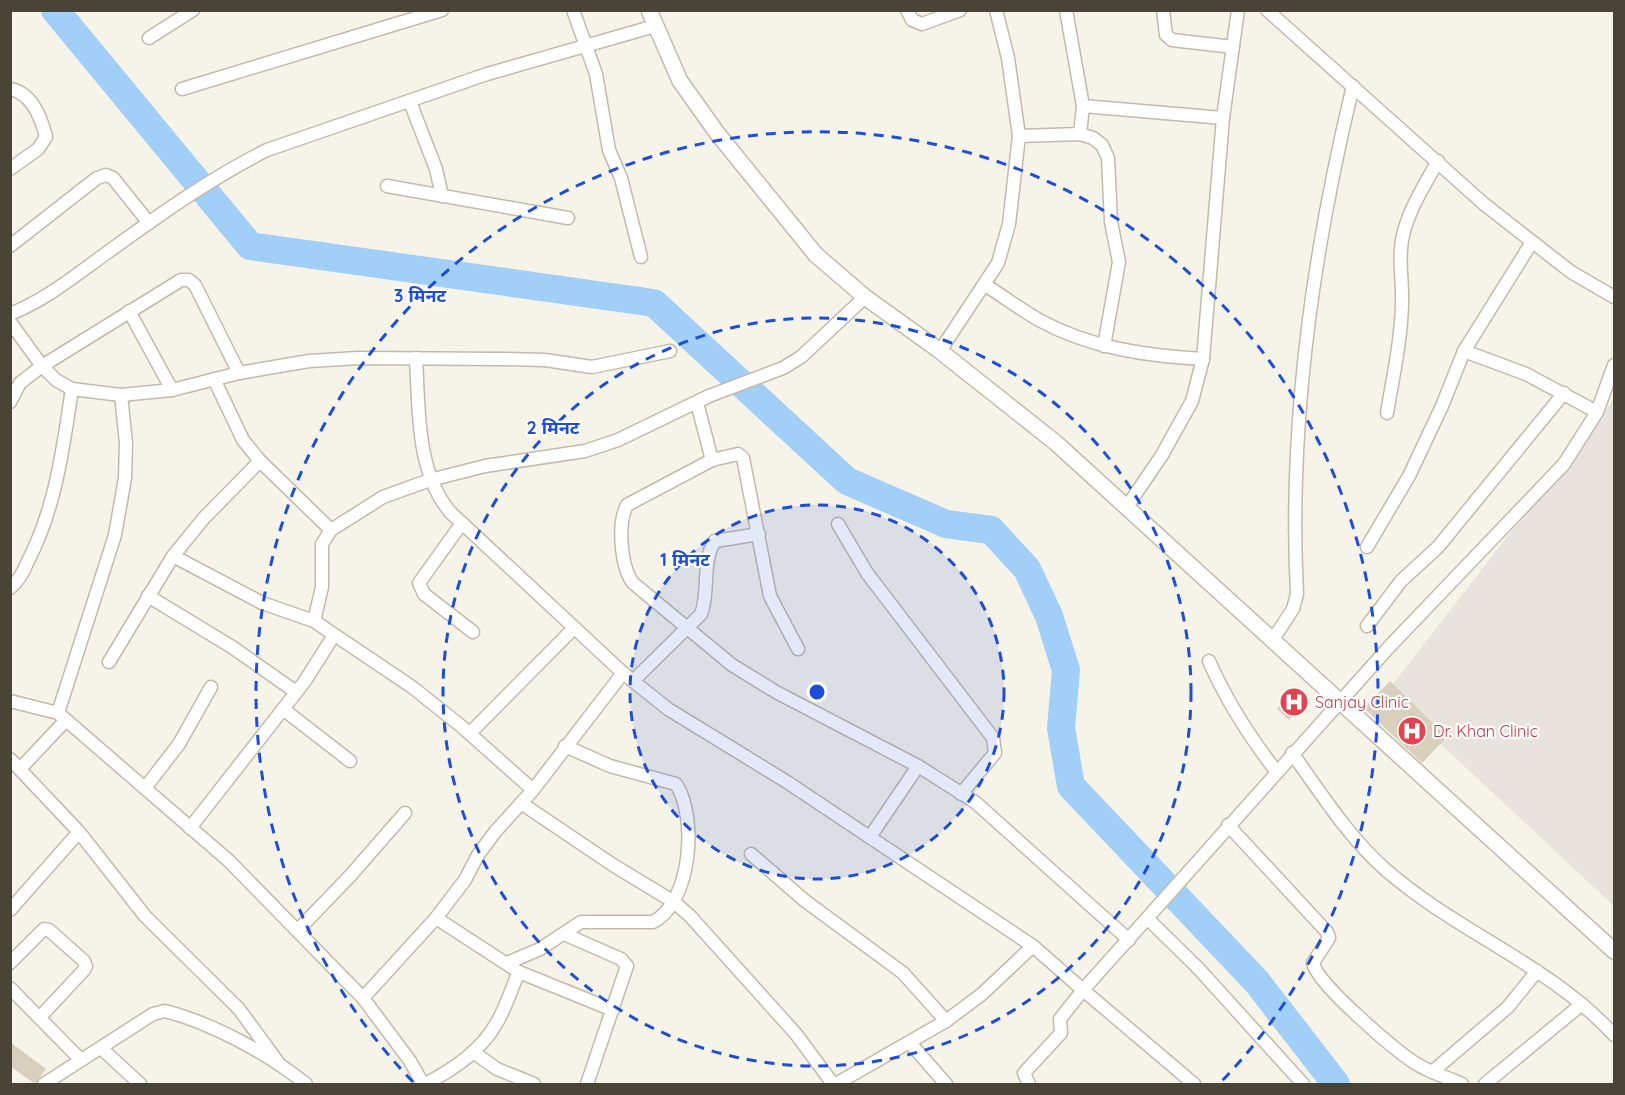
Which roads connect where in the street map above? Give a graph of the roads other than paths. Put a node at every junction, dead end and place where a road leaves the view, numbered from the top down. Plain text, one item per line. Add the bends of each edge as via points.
1 (193, 10) edge
2 (442, 10) edge
3 (573, 10) edge
4 (649, 10) edge
5 (907, 10) edge
6 (960, 10) edge
7 (996, 10) edge
8 (1066, 10) edge
9 (1163, 10) edge
10 (1238, 10) edge
11 (1267, 10) edge
12 (655, 26) junction
13 (148, 38) dead end
14 (586, 46) junction
15 (1233, 47) junction
16 (1353, 86) junction
17 (10, 88) edge
18 (182, 89) dead end
19 (410, 102) junction
20 (1083, 106) junction
21 (1223, 118) junction
22 (1080, 134) junction
23 (1018, 136) junction
24 (1437, 161) junction
25 (10, 169) edge
26 (387, 186) dead end
27 (442, 196) junction
28 (568, 218) dead end
29 (149, 223) junction
30 (1532, 242) junction
31 (10, 246) edge
32 (641, 257) dead end
33 (986, 285) junction
34 (865, 297) junction
35 (1614, 297) edge
36 (129, 311) junction
37 (10, 314) edge
38 (10, 322) edge
39 (1104, 346) junction
40 (670, 351) dead end
41 (940, 351) junction
42 (1464, 351) junction
43 (416, 358) junction
44 (1203, 359) junction
45 (1614, 365) edge
46 (42, 366) junction
47 (239, 373) junction
48 (214, 380) junction
49 (72, 389) junction
50 (172, 390) junction
51 (1564, 393) junction
52 (121, 395) junction
53 (10, 402) edge
54 (697, 403) junction
55 (1597, 412) junction
56 (1387, 413) dead end
57 (712, 460) junction
58 (260, 461) junction
59 (430, 480) junction
60 (1126, 507) junction
61 (462, 524) junction
62 (838, 524) dead end
63 (331, 530) junction
64 (759, 534) junction
65 (1367, 547) dead end
66 (173, 556) junction
67 (10, 588) edge
68 (148, 596) junction
69 (314, 621) junction
70 (1367, 626) dead end
71 (689, 627) junction
72 (574, 628) junction
73 (473, 632) dead end
74 (334, 635) junction
75 (1272, 641) junction
76 (798, 649) dead end
77 (1209, 661) dead end
78 (109, 662) dead end
79 (623, 673) junction
80 (633, 681) junction
81 (211, 687) dead end
82 (296, 692) junction
83 (10, 700) edge
84 (1339, 703) junction
85 (283, 709) junction
86 (62, 716) junction
87 (470, 733) junction
88 (565, 746) junction
89 (1292, 753) junction
90 (10, 759) edge
91 (350, 761) dead end
92 (918, 766) junction
93 (20, 769) junction
94 (1276, 771) junction
95 (145, 788) junction
96 (533, 790) junction
97 (961, 794) junction
98 (521, 803) junction
99 (405, 813) dead end
100 (1228, 825) junction
101 (190, 828) junction
102 (79, 832) junction
103 (870, 837) junction
104 (751, 854) dead end
105 (15, 894) edge
106 (674, 902) junction
107 (10, 910) edge
108 (436, 918) junction
109 (1148, 919) junction
110 (298, 930) junction
111 (564, 934) junction
112 (1129, 940) junction
113 (1033, 946) junction
114 (1614, 951) edge
115 (10, 963) edge
116 (507, 963) junction
117 (1537, 971) junction
118 (519, 972) junction
119 (10, 988) edge
120 (1083, 990) junction
121 (363, 998) junction
122 (1582, 1004) junction
123 (613, 1010) junction
124 (41, 1016) junction
125 (946, 1021) junction
126 (1614, 1035) edge
127 (910, 1043) junction
128 (101, 1048) junction
129 (473, 1052) junction
130 (81, 1060) junction
131 (277, 1061) junction
132 (1432, 1072) junction
133 (44, 1084) edge
134 (140, 1084) edge
135 (306, 1084) edge
136 (424, 1084) edge
137 (534, 1084) edge
138 (587, 1084) edge
139 (834, 1084) edge
140 (946, 1084) edge
141 (1029, 1084) edge
142 (1194, 1084) edge
143 (1303, 1084) edge
144 (1462, 1084) edge
145 (1485, 1084) edge

1 - 13 street
2 - 18 street
3 - 14 street
4 - 12 street
5 - 6 street via 912,20 922,24
7 - 23 street via 1008,58
8 - 20 street
9 - 15 street via 1166,35 1172,40
10 - 15 street
11 - 16 street
12 - 14 street
12 - 34 street via 680,81 717,133 816,255
14 - 19 street via 487,74
14 - 32 street via 596,74 609,150 621,178
15 - 21 street
16 - 24 street
16 - 75 street via 1332,174 1302,383 1296,474 1297,594 1293,609
17 - 25 street via 28,96 46,137 38,149
19 - 27 street via 436,169
19 - 29 street via 267,150
20 - 21 street
20 - 22 street
21 - 44 street
22 - 23 street
22 - 39 street via 1102,145 1107,158 1111,222 1118,249
23 - 33 street via 1009,224 998,263
24 - 30 street
24 - 56 street via 1412,206 1403,232 1399,340
26 - 27 street
27 - 28 street
29 - 31 street via 113,178 106,175
29 - 37 street via 36,301
30 - 35 street via 1570,272
30 - 42 street
33 - 39 street via 1039,320
33 - 41 street
34 - 41 street
34 - 54 street via 814,346 783,368
36 - 46 street
36 - 47 street via 171,284 189,280
36 - 50 street
38 - 46 street
39 - 44 street via 1156,356
40 - 43 street via 592,367 545,360
41 - 60 street via 1056,442
42 - 51 street
42 - 65 street via 1409,476
43 - 47 street via 309,361
43 - 59 street via 421,429
44 - 60 street via 1192,401 1162,455
45 - 55 street
46 - 49 street
46 - 53 street via 20,383
47 - 48 street
48 - 50 street
48 - 58 street via 243,440
49 - 52 street
49 - 67 street via 51,505 36,547
50 - 52 street
51 - 55 street
51 - 70 street via 1438,547 1401,581
52 - 86 street via 125,478 114,535
54 - 57 street
54 - 59 street via 585,451 485,466
55 - 84 street via 1564,464
57 - 64 street via 738,454 743,458
57 - 71 street via 636,499 622,514 623,565 627,575
58 - 63 street
58 - 66 street
59 - 61 street via 437,497
59 - 63 street via 383,497
60 - 75 street
61 - 72 street
61 - 73 street via 419,583 424,594
62 - 97 street via 867,573 993,738 995,753
63 - 69 street via 322,544 322,587
64 - 71 street via 715,541 709,554 705,603
64 - 76 street via 770,596
66 - 68 street
66 - 69 street via 262,603
68 - 78 street
68 - 82 street
69 - 74 street
71 - 80 street
71 - 92 street via 732,665
72 - 79 street
72 - 87 street
74 - 82 street
74 - 87 street via 412,687
75 - 84 street
77 - 94 street via 1245,731
79 - 80 street
79 - 88 street
80 - 103 street via 668,709
81 - 95 street via 179,744
82 - 85 street
83 - 86 street
84 - 89 street
84 - 114 street
85 - 91 street
85 - 101 street
86 - 93 street
86 - 95 street
87 - 96 street
88 - 96 street
88 - 106 street via 610,766 676,784 683,798 687,831 683,884
89 - 94 street
89 - 117 street via 1360,845 1387,871
90 - 93 street
92 - 97 street
92 - 103 street
93 - 102 street
94 - 100 street
95 - 101 street
96 - 98 street
97 - 112 street via 1023,843
98 - 106 street
98 - 108 street via 495,832
99 - 110 street
100 - 109 street
100 - 132 street via 1327,932 1329,938 1313,963 1320,976 1366,1023
101 - 110 street
102 - 105 street
102 - 131 street via 145,916 238,1009
103 - 113 street
104 - 125 street via 804,900 903,974
105 - 107 street
106 - 111 street via 662,918 653,922 591,920
106 - 139 street via 736,965
108 - 116 street
108 - 121 street
109 - 112 street
109 - 143 street
110 - 121 street
111 - 116 street
111 - 123 street via 624,961 627,972
112 - 120 street
113 - 120 street
113 - 125 street via 982,994
115 - 124 street via 44,929 84,961 84,970
116 - 118 street
117 - 122 street
117 - 132 street via 1508,1007
118 - 123 street
118 - 129 street via 496,1025
119 - 124 street
120 - 141 street via 1060,1019 1061,1033 1024,1072
120 - 142 street
121 - 136 street
122 - 126 street
122 - 145 street
123 - 138 street
124 - 130 street
125 - 127 street
127 - 139 street
127 - 140 street
128 - 130 street
128 - 131 street via 153,1014 165,1011
128 - 134 street
129 - 136 street via 459,1066
129 - 137 street via 497,1069
130 - 133 street
131 - 135 street
132 - 144 street

